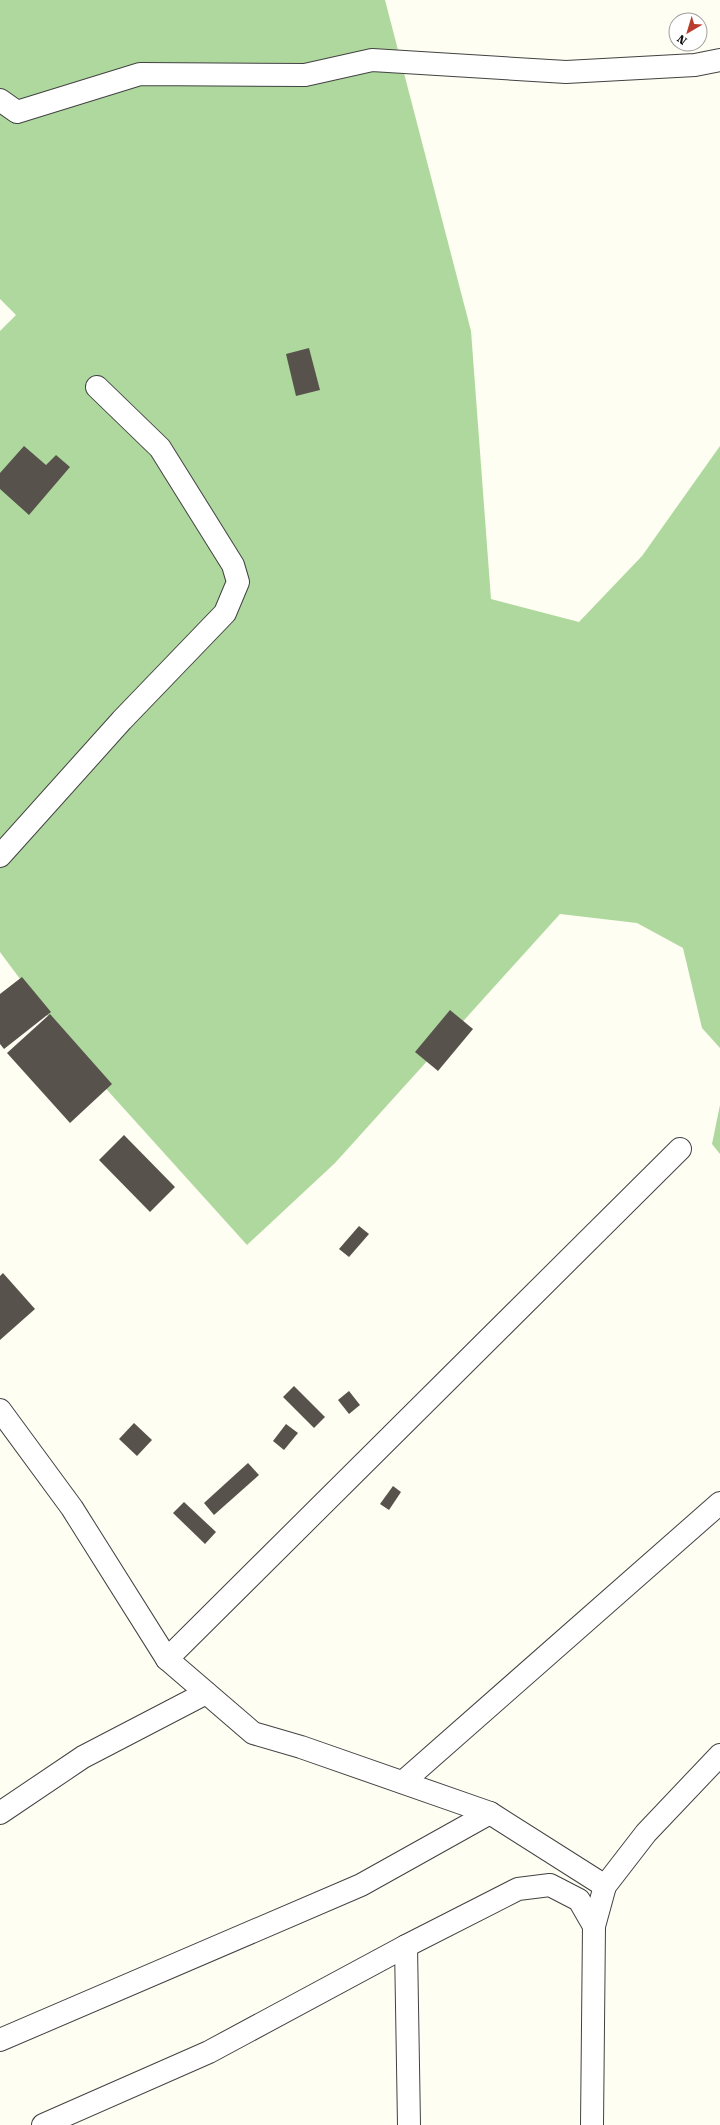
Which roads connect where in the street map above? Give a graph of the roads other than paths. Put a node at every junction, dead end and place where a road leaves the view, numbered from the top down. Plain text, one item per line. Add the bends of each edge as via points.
1 (720, 60) edge
2 (0, 100) edge
3 (97, 387) dead end
4 (0, 856) edge
5 (680, 1149) dead end
6 (0, 1410) edge
7 (720, 1503) edge
8 (167, 1659) junction
9 (206, 1692) junction
10 (720, 1755) edge
11 (403, 1782) junction
12 (0, 1813) edge
13 (490, 1813) junction
14 (605, 1886) junction
15 (594, 1926) junction
16 (406, 1946) junction
17 (0, 2040) edge
18 (43, 2125) edge
19 (409, 2125) edge
20 (592, 2125) edge

1 - 2 street via 695,65 566,72 372,60 306,75 140,74 17,112
3 - 4 street via 160,448 233,565 238,582 225,613 122,720
5 - 8 street
6 - 8 street via 72,1508
7 - 11 street
8 - 9 street
9 - 11 street via 254,1733
9 - 12 street via 83,1757
10 - 14 street via 646,1833
11 - 13 street
13 - 14 street
13 - 17 street via 361,1885
14 - 15 street
15 - 16 street via 579,1900 550,1885 518,1889
15 - 20 street
16 - 18 street via 209,2052
16 - 19 street

